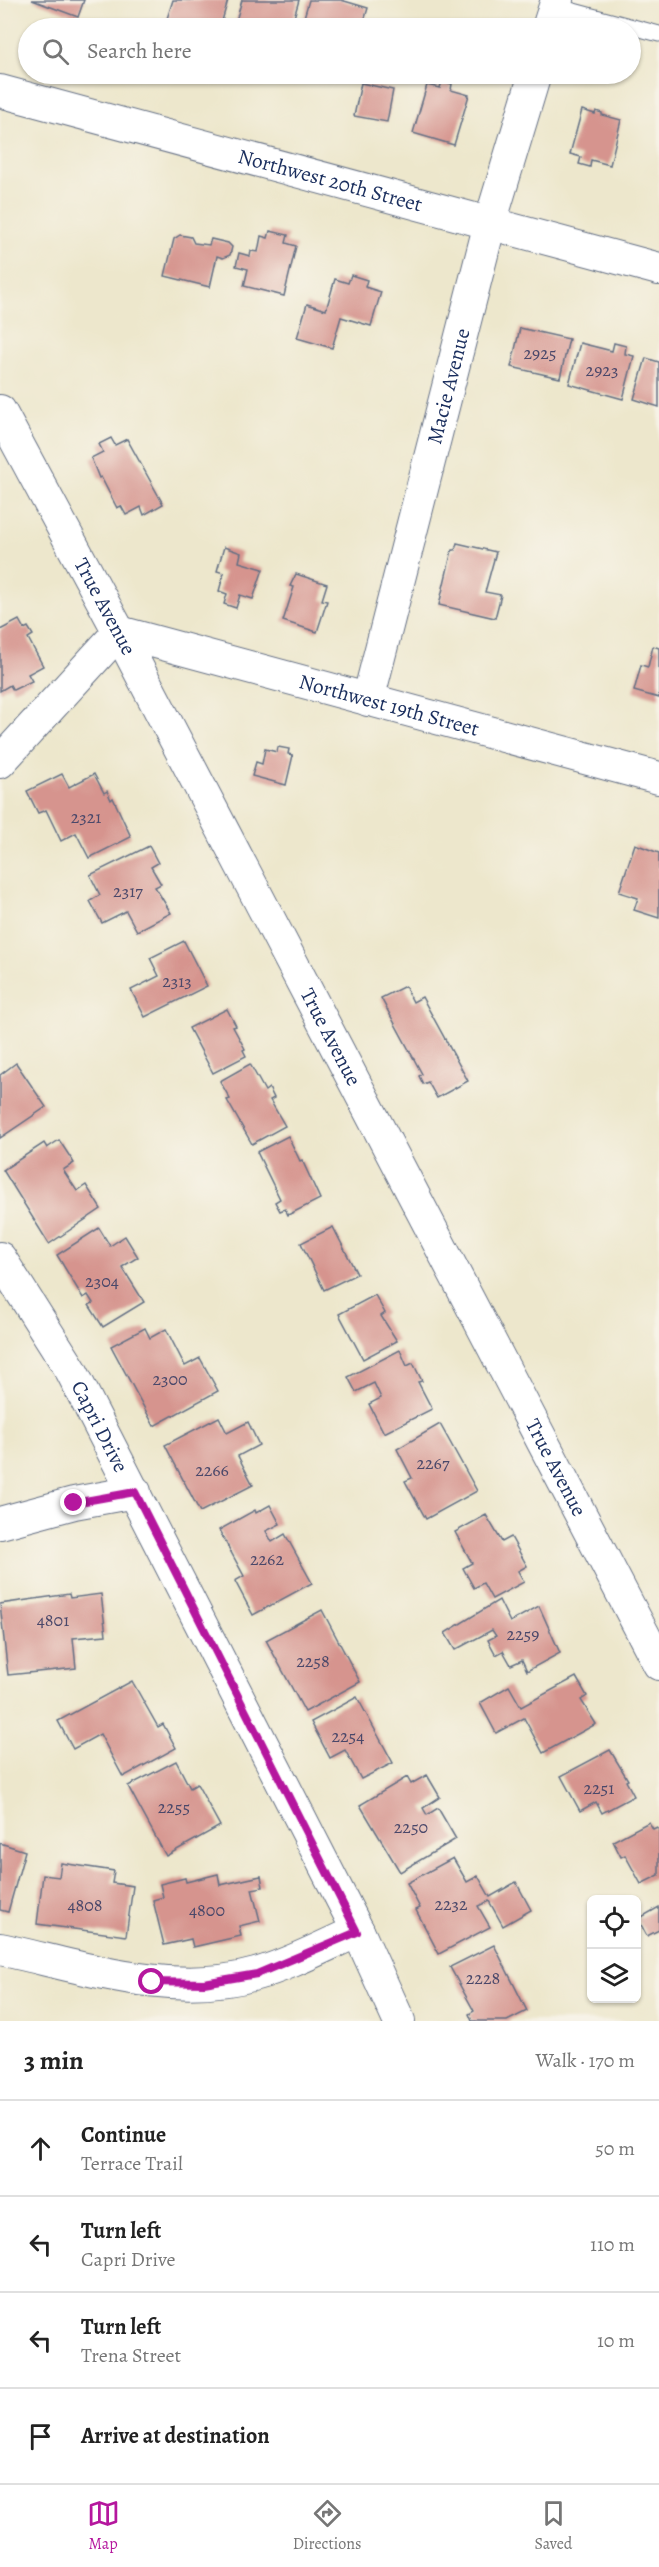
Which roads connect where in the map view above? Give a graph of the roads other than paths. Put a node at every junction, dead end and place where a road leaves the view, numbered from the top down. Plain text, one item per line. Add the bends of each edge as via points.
1 (553, 12) edge
2 (582, 18) edge
3 (641, 30) edge
4 (659, 34) edge
5 (532, 84) edge
6 (0, 91) edge
7 (490, 223) junction
8 (659, 269) edge
9 (0, 411) edge
10 (119, 632) junction
11 (368, 700) junction
12 (0, 762) edge
13 (659, 778) edge
14 (0, 1258) edge
15 (135, 1492) junction
16 (0, 1523) edge
17 (659, 1664) edge
18 (357, 1932) junction
19 (0, 1949) edge
20 (399, 2021) edge

1 - 2 lane
3 - 4 lane
5 - 7 street, Macie Avenue
6 - 7 street, Northwest 20th Street
7 - 8 street, Northwest 20th Street
7 - 11 street, Macie Avenue
9 - 10 street, True Avenue
10 - 11 street, Northwest 19th Street
10 - 12 street
10 - 17 street, True Avenue
11 - 13 street, Northwest 19th Street
14 - 15 street, Capri Drive via 71,1370
15 - 16 street
15 - 18 street, Capri Drive
18 - 19 street via 257,1974 204,1983 152,1982
18 - 20 street, Capri Drive

